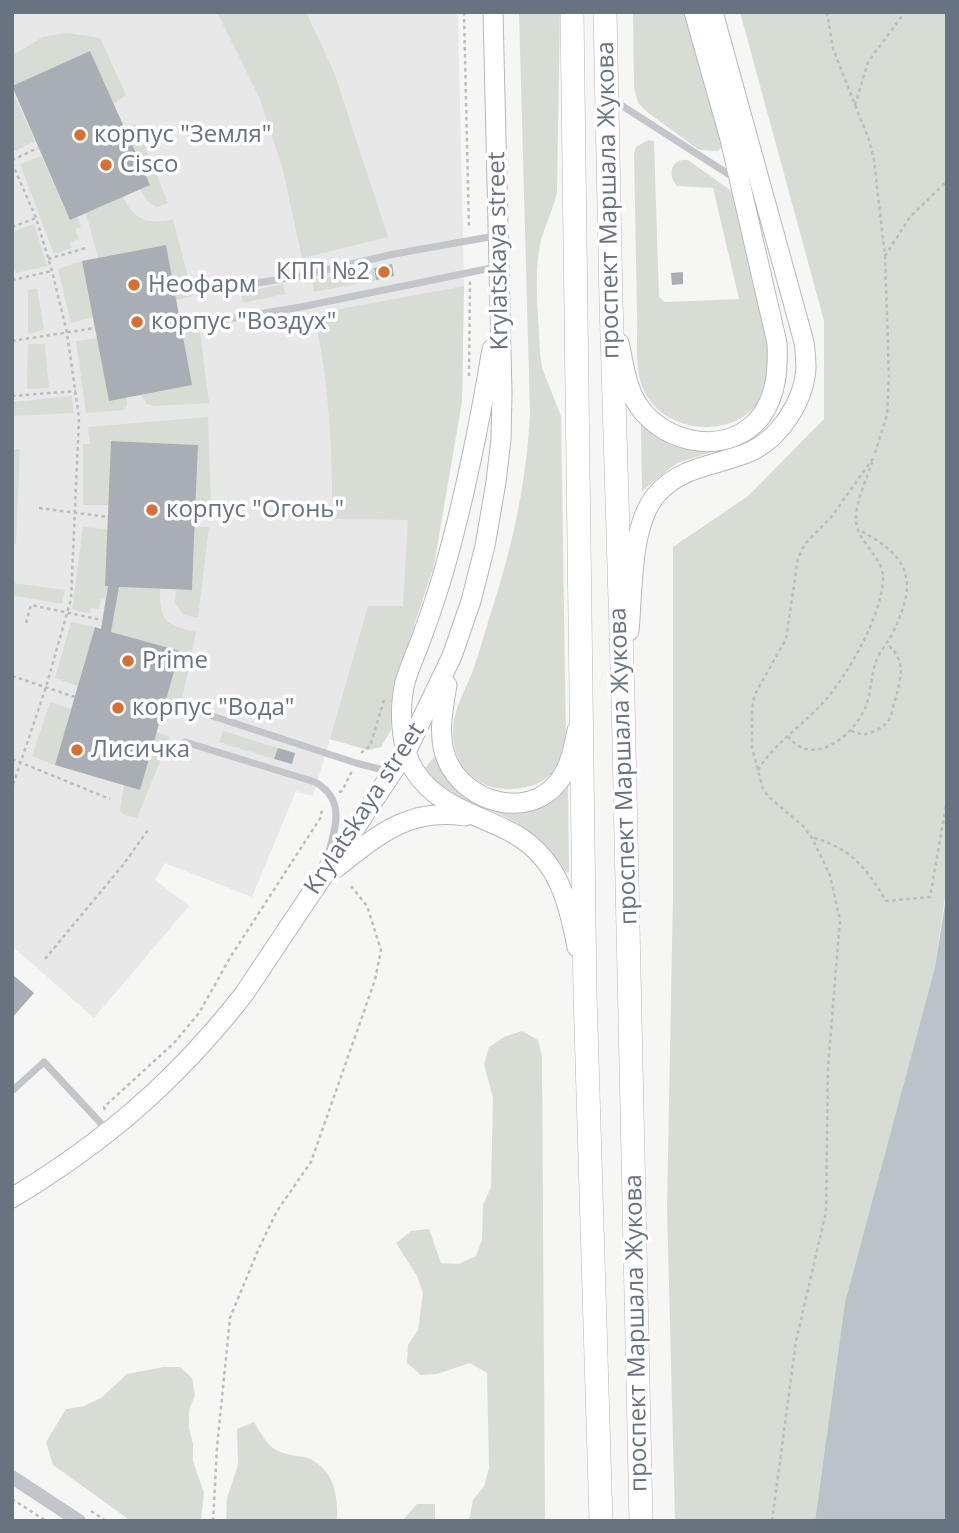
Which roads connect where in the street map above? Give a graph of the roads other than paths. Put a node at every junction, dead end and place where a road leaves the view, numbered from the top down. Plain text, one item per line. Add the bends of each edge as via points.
1 (493, 12) edge
2 (572, 12) edge
3 (605, 12) edge
4 (694, 12) edge
5 (713, 12) edge
6 (606, 96) junction
7 (739, 181) junction
8 (499, 236) junction
9 (500, 266) junction
10 (204, 291) dead end
11 (501, 300) junction
12 (611, 301) junction
13 (209, 323) dead end
14 (452, 656) junction
15 (624, 698) junction
16 (580, 708) junction
17 (194, 710) dead end
18 (184, 742) dead end
19 (406, 752) junction
20 (393, 773) junction
21 (475, 817) junction
22 (321, 879) junction
23 (585, 993) junction
24 (12, 1091) edge
25 (108, 1131) junction
26 (12, 1198) edge
27 (12, 1477) edge
28 (79, 1521) edge
29 (601, 1521) edge
30 (641, 1521) edge

1 - 8 main road, Krylatskaya street
2 - 16 main road, проспект Маршала Жукова
3 - 6 main road, проспект Маршала Жукова
4 - 7 main road
5 - 15 main road via 804,342 806,370 800,394 777,433 749,452 689,470 656,496 647,511 637,543
6 - 7 lane
6 - 12 main road, проспект Маршала Жукова
7 - 12 main road via 777,343 778,368 762,415 745,432 724,440 683,439 666,431 639,407 631,391
8 - 9 main road, Krylatskaya street
8 - 10 lane
9 - 11 main road, Krylatskaya street
9 - 13 lane
11 - 14 main road, Krylatskaya street via 501,428 496,482 485,546
11 - 19 main road via 452,541 405,682 402,721
12 - 15 main road, проспект Маршала Жукова
14 - 16 main road via 443,707 444,747 454,773 476,795 520,802 537,800 549,791 567,767
14 - 19 main road, Krylatskaya street
15 - 30 main road, проспект Маршала Жукова
16 - 23 main road, проспект Маршала Жукова
17 - 20 lane
18 - 22 lane via 325,788 332,795 336,825
19 - 20 main road, Krylatskaya street
19 - 21 main road via 424,782 454,808
20 - 22 main road, Krylatskaya street
21 - 22 main road via 438,814 399,822
21 - 23 main road via 524,840 553,871 570,910
22 - 25 main road, Krylatskaya street via 216,1030 145,1102
23 - 29 main road, проспект Маршала Жукова
24 - 25 lane via 44,1062
25 - 26 main road, Krylatskaya street
27 - 28 street

